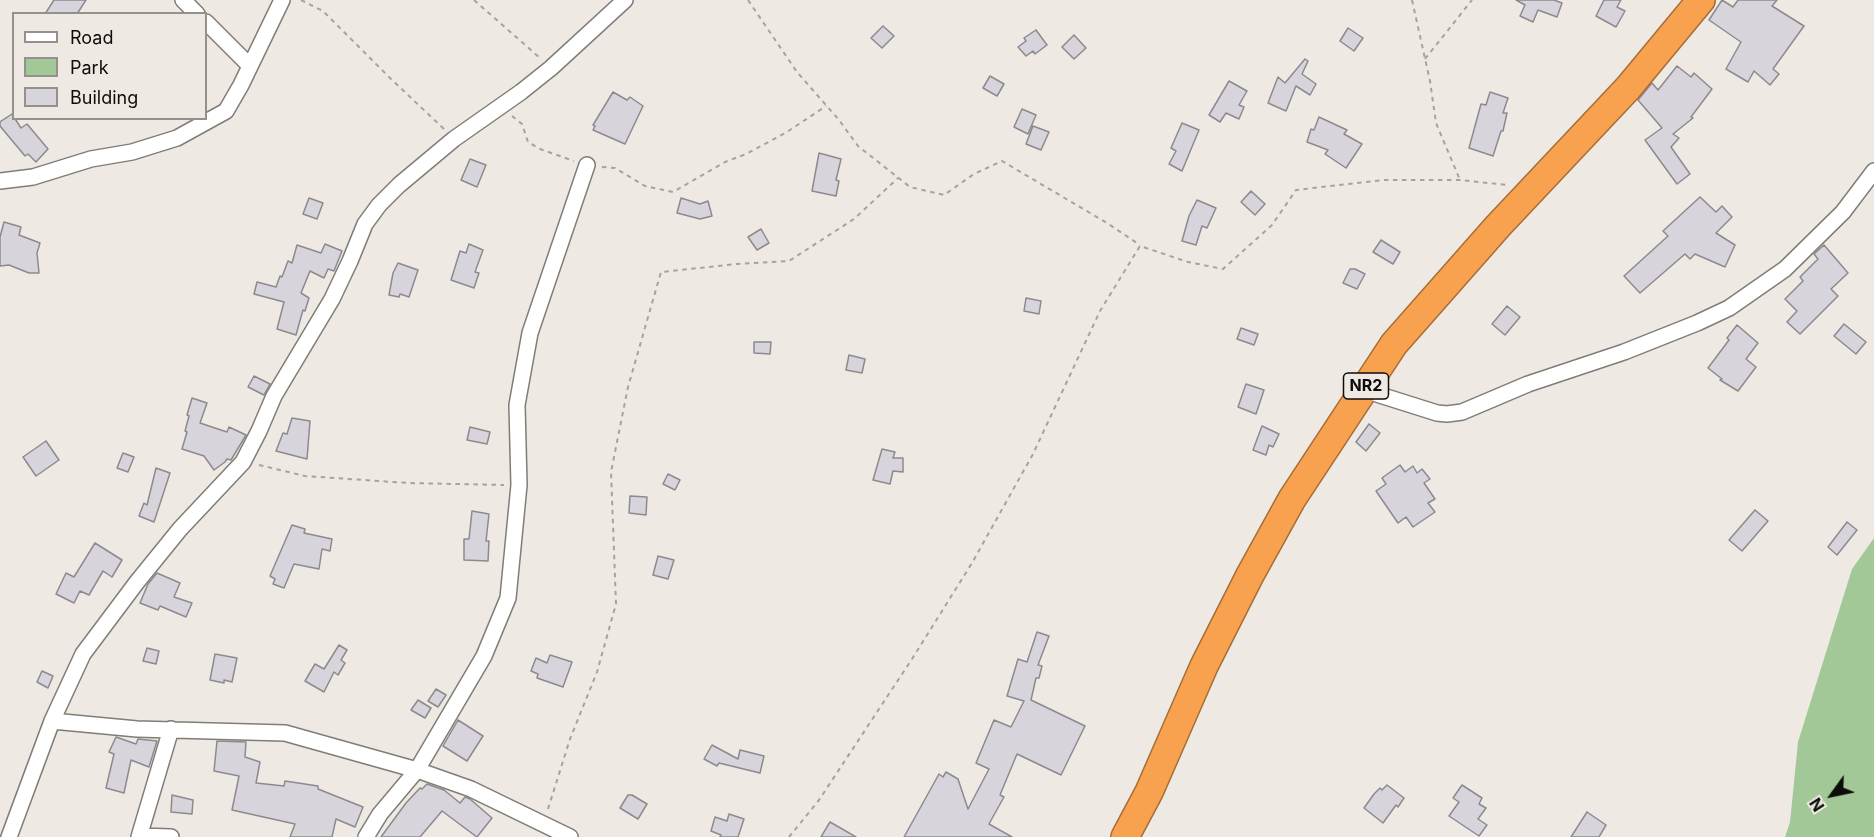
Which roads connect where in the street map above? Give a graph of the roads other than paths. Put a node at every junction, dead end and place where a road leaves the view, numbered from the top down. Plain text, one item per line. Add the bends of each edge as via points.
1 (183, 0) edge
2 (282, 0) edge
3 (625, 0) edge
4 (1701, 0) edge
5 (195, 12) edge
6 (207, 23) edge
7 (250, 66) junction
8 (587, 165) road end
9 (1874, 171) edge
10 (0, 181) edge
11 (1364, 390) junction
12 (52, 721) junction
13 (171, 729) junction
14 (417, 770) junction
15 (140, 836) edge
16 (9, 837) edge
17 (171, 837) edge
18 (366, 837) edge
19 (570, 837) edge
20 (1125, 837) edge

1 - 5 street
2 - 7 street
3 - 12 street via 551,68 454,139 379,205 365,224 332,299 274,396 243,462 180,529 101,628 83,654
4 - 11 highway, NR2 via 1628,88 1428,304 1394,344
6 - 7 street
7 - 10 street via 226,111 177,138 33,177
8 - 14 street via 530,333 517,405 519,485 508,598 484,656
9 - 11 street via 1843,212 1785,269 1729,308 1697,323 1462,412 1437,413
11 - 20 highway, NR2 via 1292,499 1250,575
12 - 13 street
12 - 16 street
13 - 14 street via 285,733
13 - 15 street
14 - 18 street
14 - 19 street via 471,789
15 - 17 street

